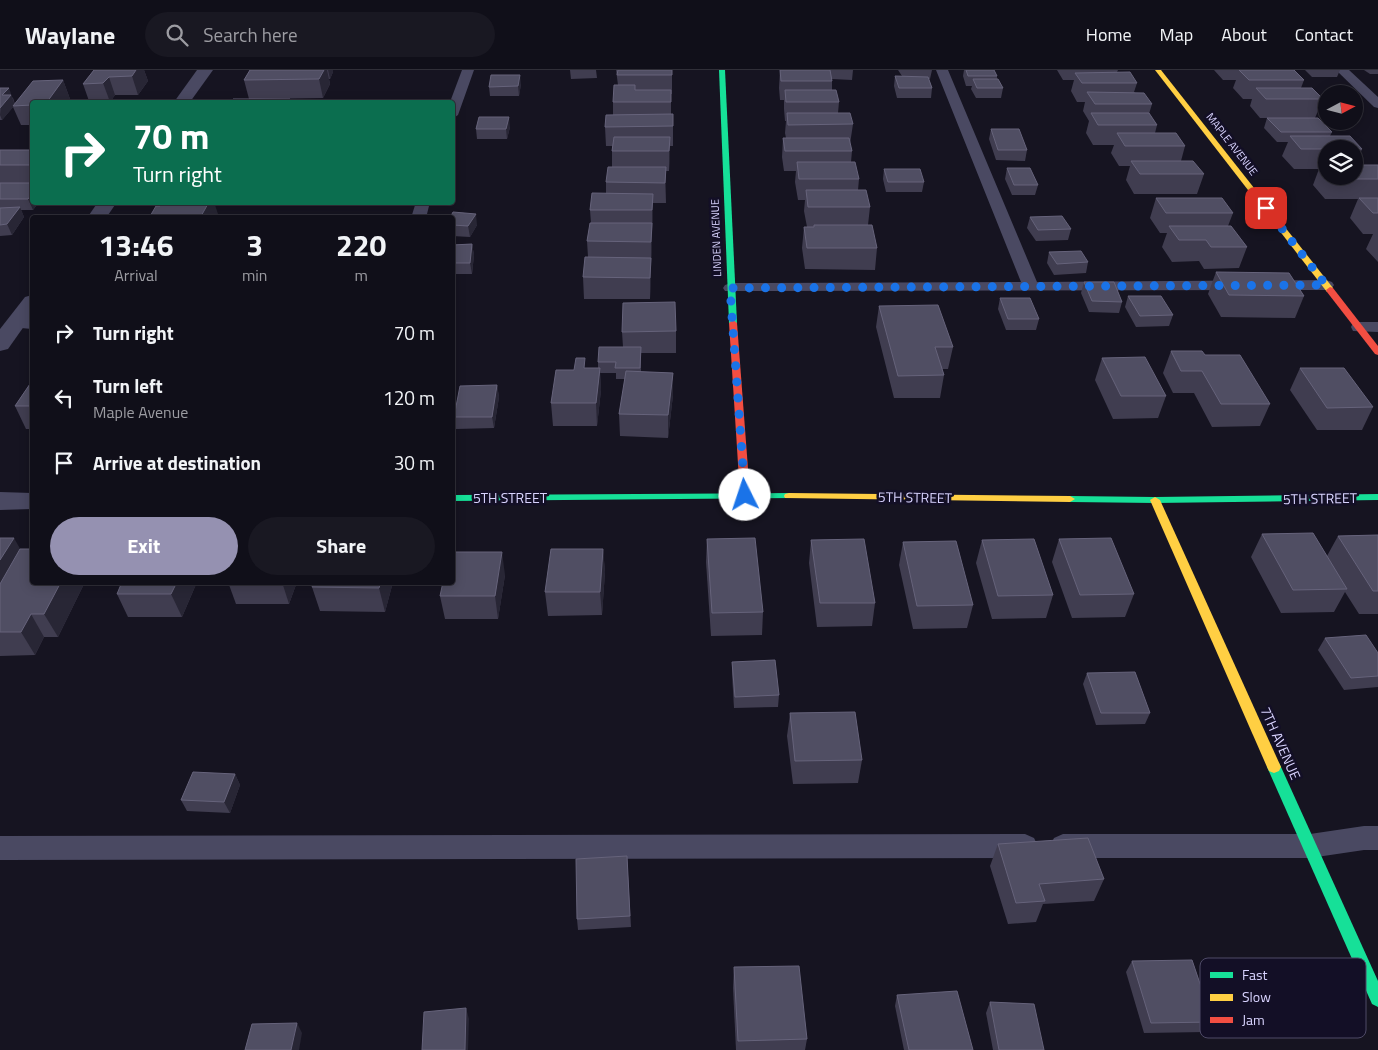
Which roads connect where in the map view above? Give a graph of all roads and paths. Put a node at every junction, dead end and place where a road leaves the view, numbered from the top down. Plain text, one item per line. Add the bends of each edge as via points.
1 (205, 70) edge
2 (468, 70) edge
3 (722, 70) edge
4 (942, 70) edge
5 (1158, 70) edge
6 (1342, 70) edge
7 (183, 100) edge
8 (1378, 104) edge
9 (455, 107) edge
10 (1326, 285) junction
11 (1031, 286) junction
12 (730, 288) junction
13 (30, 307) edge
14 (24, 324) edge
15 (1359, 327) junction
16 (1378, 327) edge
17 (0, 344) edge
18 (1378, 352) edge
19 (745, 495) junction
20 (1378, 497) edge
21 (455, 498) edge
22 (1155, 500) junction
23 (0, 501) edge
24 (30, 501) edge
25 (1378, 838) edge
26 (1310, 846) junction
27 (0, 848) edge
28 (1359, 958) edge
29 (1366, 973) edge
30 (1378, 1000) edge

1 - 7 street
2 - 9 lane
3 - 12 street, LINDEN AVENUE
4 - 11 lane
5 - 10 street, MAPLE AVENUE
6 - 8 lane
10 - 11 lane
10 - 15 street, MAPLE AVENUE
11 - 12 lane
12 - 19 street, LINDEN AVENUE
13 - 14 street
14 - 17 street
15 - 16 lane
15 - 18 street, MAPLE AVENUE
19 - 21 street, 5TH STREET
19 - 22 street, 5TH STREET
20 - 22 street, 5TH STREET
22 - 26 street, 7TH AVENUE
23 - 24 street
25 - 26 lane
26 - 27 lane
26 - 28 street, 7TH AVENUE
29 - 30 street, 7TH AVENUE

